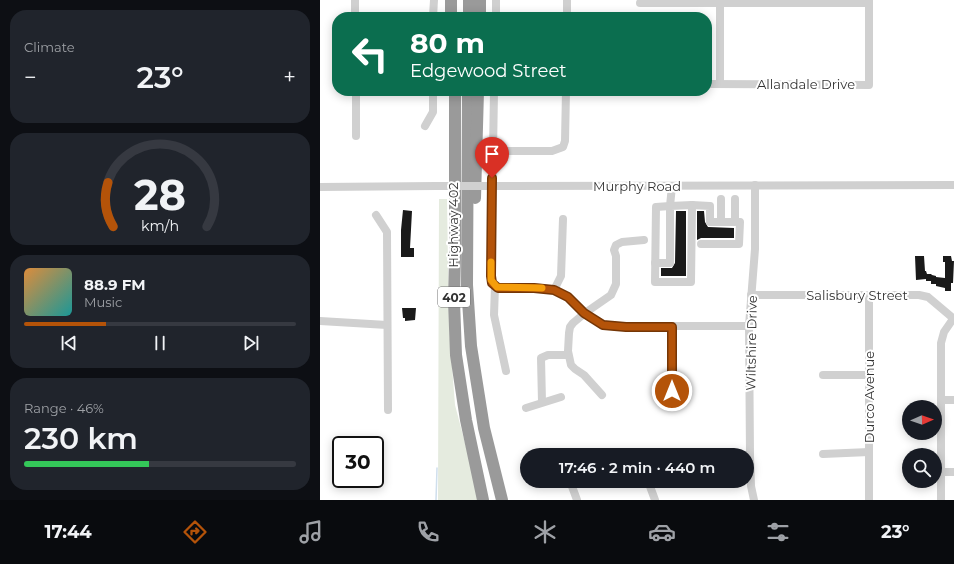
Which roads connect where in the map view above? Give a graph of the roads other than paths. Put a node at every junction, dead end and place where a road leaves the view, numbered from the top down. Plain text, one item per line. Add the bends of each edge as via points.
1 (355, 0) edge
2 (434, 0) edge
3 (451, 0) edge
4 (456, 0) edge
5 (469, 0) edge
6 (480, 0) edge
7 (496, 0) edge
8 (567, 0) edge
9 (869, 1) edge
10 (720, 2) edge
11 (640, 3) dead end
12 (355, 12) edge
13 (433, 12) edge
14 (451, 12) edge
15 (456, 12) edge
16 (469, 12) edge
17 (480, 12) edge
18 (496, 12) edge
19 (566, 12) edge
20 (712, 84) edge
21 (720, 84) junction
22 (356, 96) edge
23 (433, 96) edge
24 (453, 96) edge
25 (468, 96) edge
26 (478, 96) edge
27 (494, 96) edge
28 (566, 96) edge
29 (425, 126) dead end
30 (356, 136) dead end
31 (493, 151) junction
32 (755, 185) junction
33 (954, 185) edge
34 (672, 186) junction
35 (320, 187) edge
36 (722, 199) dead end
37 (735, 199) dead end
38 (670, 206) junction
39 (692, 206) junction
40 (376, 215) dead end
41 (563, 219) dead end
42 (721, 222) junction
43 (738, 222) junction
44 (755, 222) junction
45 (644, 240) dead end
46 (701, 244) dead end
47 (655, 263) junction
48 (495, 286) junction
49 (554, 290) junction
50 (752, 295) junction
51 (869, 295) junction
52 (584, 313) junction
53 (953, 319) edge
54 (320, 321) edge
55 (387, 325) junction
56 (749, 326) junction
57 (672, 327) junction
58 (568, 355) junction
59 (506, 371) dead end
60 (823, 375) dead end
61 (869, 375) junction
62 (672, 391) dead end
63 (602, 395) dead end
64 (561, 397) dead end
65 (941, 400) edge
66 (942, 400) edge
67 (954, 400) edge
68 (542, 402) junction
69 (526, 408) dead end
70 (388, 410) dead end
71 (748, 448) edge
72 (869, 452) junction
73 (823, 454) dead end
74 (492, 464) junction
75 (942, 472) edge
76 (954, 472) edge
77 (573, 488) edge
78 (651, 488) edge
79 (751, 488) edge
80 (941, 488) edge
81 (484, 500) edge
82 (502, 500) edge
83 (577, 500) edge
84 (655, 500) edge
85 (754, 500) edge
86 (869, 500) edge
87 (941, 500) edge

1 - 12 street
2 - 13 street
3 - 14 highway
4 - 15 highway
5 - 16 highway
6 - 17 highway
7 - 18 street
8 - 19 street
9 - 10 street
9 - 21 street, Allandale Drive via 869,85
10 - 11 street
10 - 21 street
20 - 21 street, Allandale Drive
22 - 30 street
23 - 29 street via 433,112
24 - 81 highway, Highway 402 / 402 via 456,355 466,420
25 - 74 highway, Highway 402 / 402 via 469,320 478,398
26 - 74 highway via 474,300 478,360
27 - 31 street
28 - 31 street via 563,147 552,151
31 - 48 street via 491,280
32 - 33 street, Murphy Road
32 - 34 street, Murphy Road
32 - 44 street, Wiltshire Drive
34 - 35 street, Murphy Road, bridge
34 - 38 street
36 - 42 street
37 - 43 street
38 - 39 street
38 - 47 street via 656,207
38 - 47 street via 670,263
39 - 42 street via 710,206 710,222
39 - 47 street via 691,282 655,282
40 - 55 street via 387,232
41 - 49 street via 561,276
42 - 43 street
43 - 44 street
43 - 46 street via 740,244
44 - 50 street, Wiltshire Drive
45 - 52 street via 616,245 616,284 612,295
48 - 49 street
48 - 59 street via 494,315
49 - 52 street via 568,297
50 - 51 street, Salisbury Street
50 - 56 street, Wiltshire Drive
51 - 53 street, Salisbury Street via 928,297
51 - 61 street, Durco Avenue
52 - 57 street via 609,326
52 - 58 street via 570,328
53 - 65 street via 944,332 941,343
54 - 55 street
55 - 70 street
56 - 57 street
56 - 71 street, Wiltshire Drive
57 - 62 street
58 - 63 street via 575,370 584,375
58 - 68 street via 541,358
60 - 61 street
61 - 72 street, Durco Avenue
64 - 68 street
66 - 67 street
68 - 69 street
72 - 73 street
72 - 86 street, Durco Avenue
74 - 82 highway, Highway 402 / 402
75 - 76 street
77 - 83 street
78 - 84 street
79 - 85 street, Wiltshire Drive
80 - 87 street

